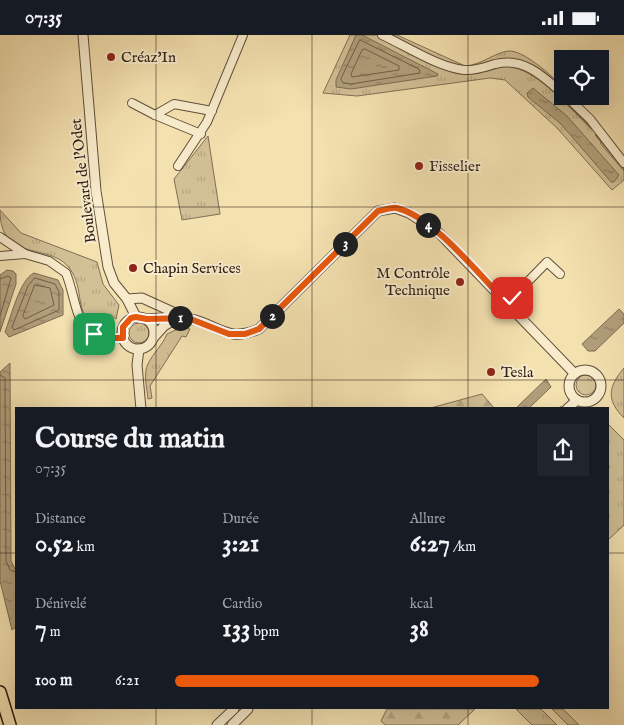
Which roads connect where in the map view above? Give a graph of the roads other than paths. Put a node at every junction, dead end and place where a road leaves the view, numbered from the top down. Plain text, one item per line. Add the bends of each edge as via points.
1 (82, 35) edge
2 (242, 35) edge
3 (382, 35) edge
4 (554, 86) edge
5 (132, 103) dead end
6 (575, 105) edge
7 (212, 111) junction
8 (155, 115) junction
9 (201, 134) junction
10 (624, 163) edge
11 (178, 166) dead end
12 (0, 237) edge
13 (25, 254) junction
14 (0, 256) edge
15 (560, 274) dead end
16 (127, 299) junction
17 (507, 303) junction
18 (136, 317) junction
19 (182, 318) junction
20 (147, 319) junction
21 (154, 337) junction
22 (123, 338) junction
23 (139, 349) junction
24 (574, 373) junction
25 (577, 400) junction
26 (141, 407) edge
27 (569, 407) edge
28 (1, 695) edge
29 (234, 709) edge
30 (248, 709) edge
31 (0, 713) edge
32 (4, 725) edge
33 (10, 725) edge
34 (14, 725) edge
35 (217, 725) edge
36 (232, 725) edge

1 - 16 street, Boulevard de l'Odet via 96,191 108,267 114,283
2 - 7 street
3 - 4 street via 464,70 503,63 521,64
5 - 8 street
6 - 10 street
7 - 8 street via 174,104
7 - 9 street
8 - 9 street
9 - 11 street
12 - 13 street
13 - 14 street
13 - 22 street via 49,261 66,273 79,321 89,331 107,338
15 - 17 street via 548,262
16 - 18 street, Boulevard de l'Odet
16 - 19 street via 142,297
17 - 19 street via 439,233 409,213 395,208 378,211 259,329 245,334 229,334
17 - 24 street
18 - 20 street
18 - 22 street via 123,327
19 - 20 street
19 - 21 street via 164,325
20 - 21 street via 154,327
21 - 23 street via 148,346
22 - 23 street via 129,347
23 - 26 street via 137,365
24 - 25 street via 569,386
24 - 25 street via 582,369 592,371 601,383 599,395 592,401
25 - 27 street
28 - 33 main road
28 - 34 main road
29 - 35 street
30 - 36 street
31 - 32 main road

